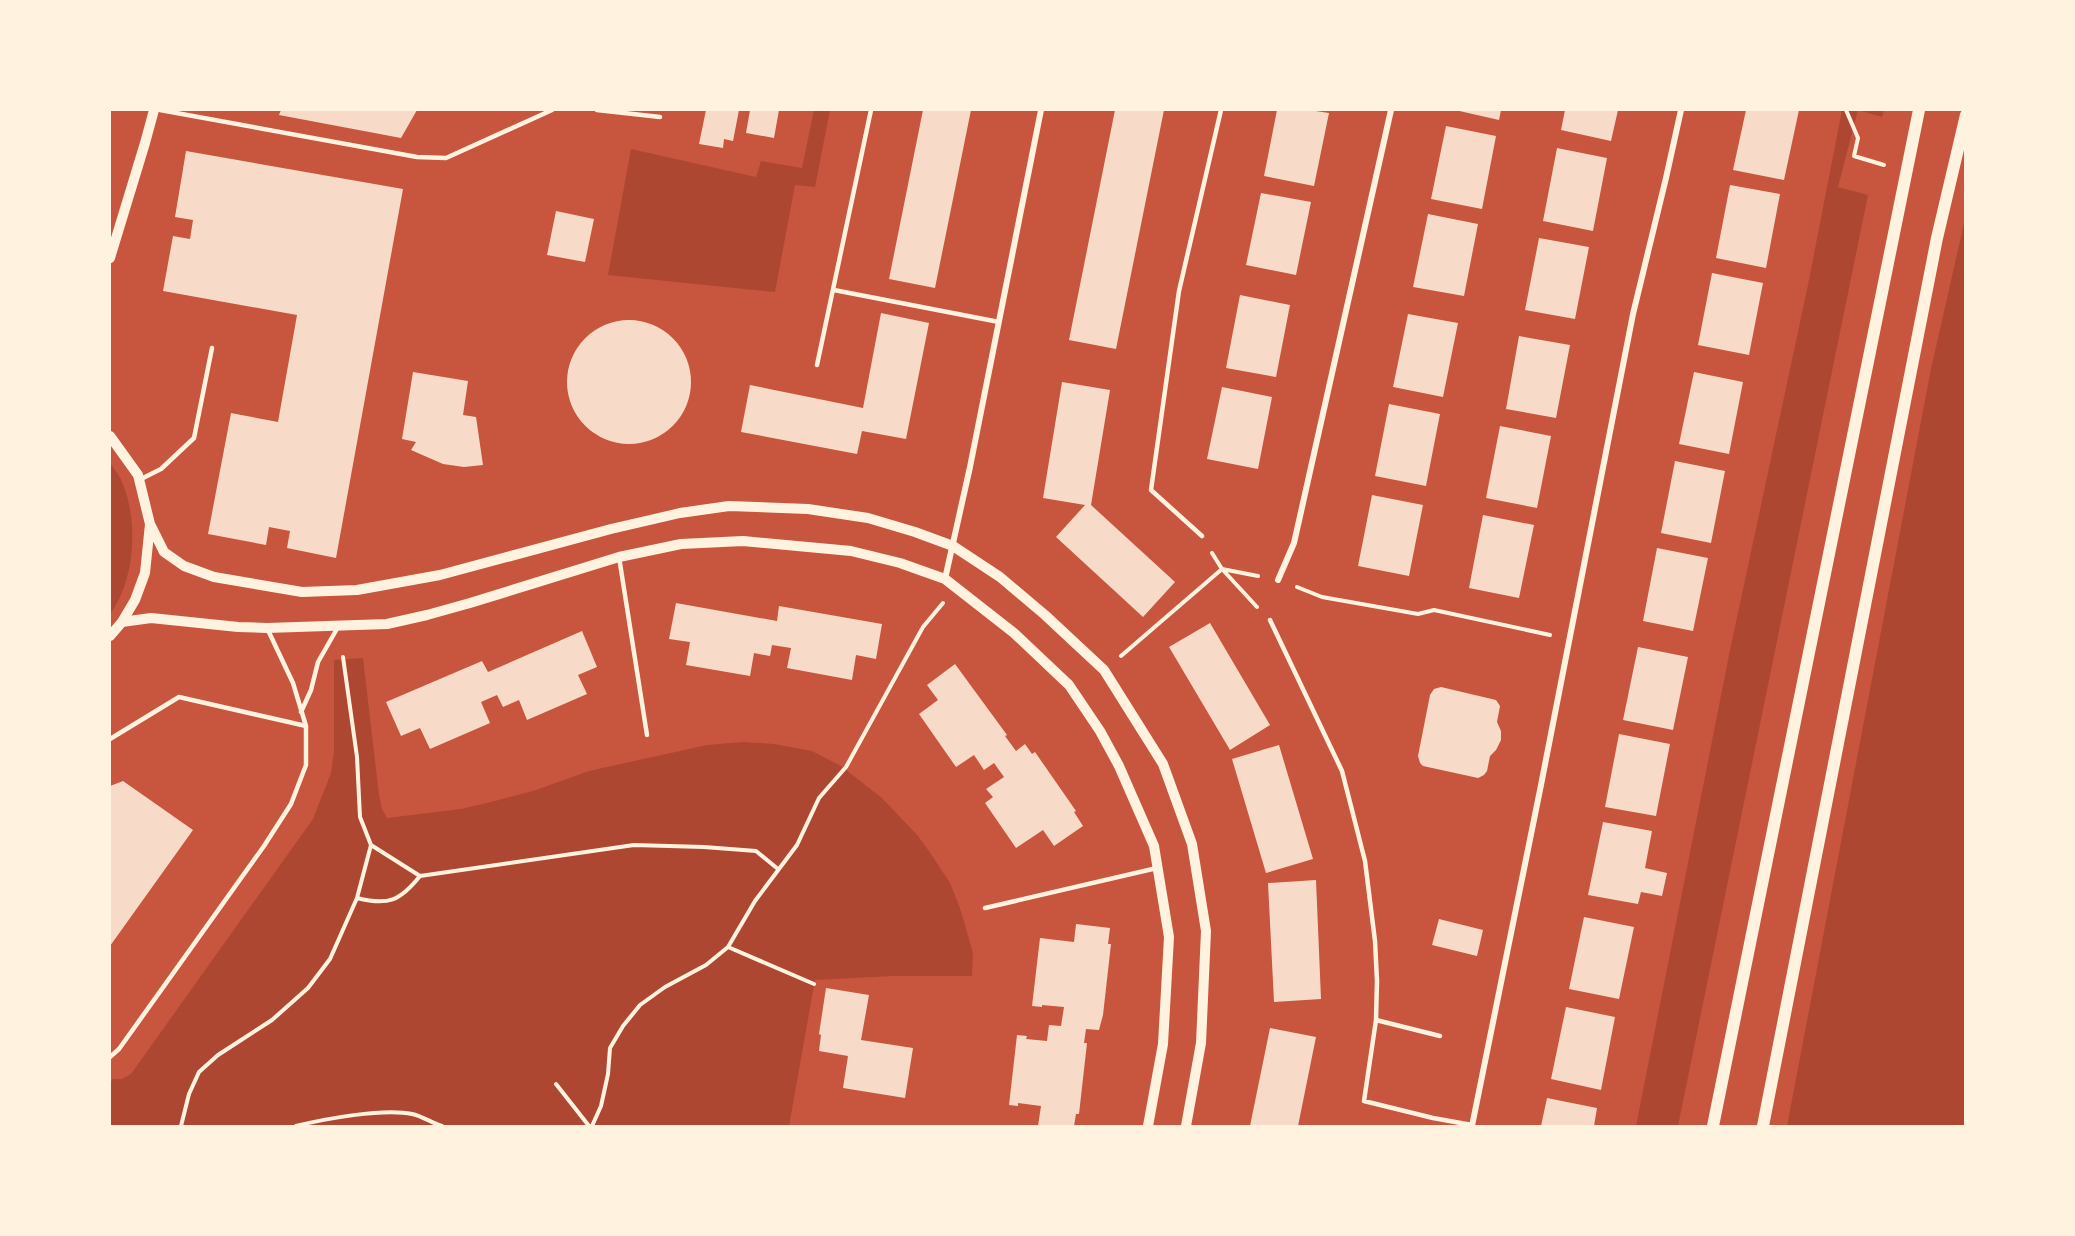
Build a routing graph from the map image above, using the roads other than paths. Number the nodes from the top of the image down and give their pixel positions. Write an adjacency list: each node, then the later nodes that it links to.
1 (154, 110): 13 (street)
2 (160, 110): 3 (lane)
3 (552, 110)
4 (597, 110): 12 (lane)
5 (871, 110): 14 (lane)
6 (1041, 110): 15 (street)
7 (1221, 110): 21 (lane)
8 (1391, 110): 25 (street)
9 (1681, 110): 42 (street)
10 (1919, 110): 43 (main road)
11 (1965, 115): 44 (main road)
12 (660, 117)
13 (110, 258)
14 (834, 290): 15 (lane); 17 (lane)
15 (999, 321): 22 (street)
16 (212, 348): 19 (lane)
17 (818, 366)
18 (110, 436): 19 (street)
19 (138, 480): 20 (street)
20 (150, 524): 22 (street); 27 (street)
21 (1202, 536)
22 (953, 546): 24 (street); 41 (street)
23 (619, 557): 24 (street); 28 (street); 33 (lane)
24 (945, 579): 35 (street)
25 (1278, 579)
26 (1270, 620): 37 (lane)
27 (122, 622): 29 (street); 30 (street)
28 (339, 625): 29 (street); 31 (lane)
29 (267, 628): 31 (lane)
30 (110, 636)
31 (302, 712): 32 (lane)
32 (306, 726): 34 (lane); 39 (lane)
33 (647, 735)
34 (110, 739)
35 (1157, 868): 36 (lane); 40 (street)
36 (985, 908)
37 (1376, 1020): 38 (lane); 42 (lane)
38 (1440, 1036)
39 (110, 1057)
40 (1148, 1126)
41 (1186, 1126)
42 (1472, 1126)
43 (1713, 1126)
44 (1763, 1126)

